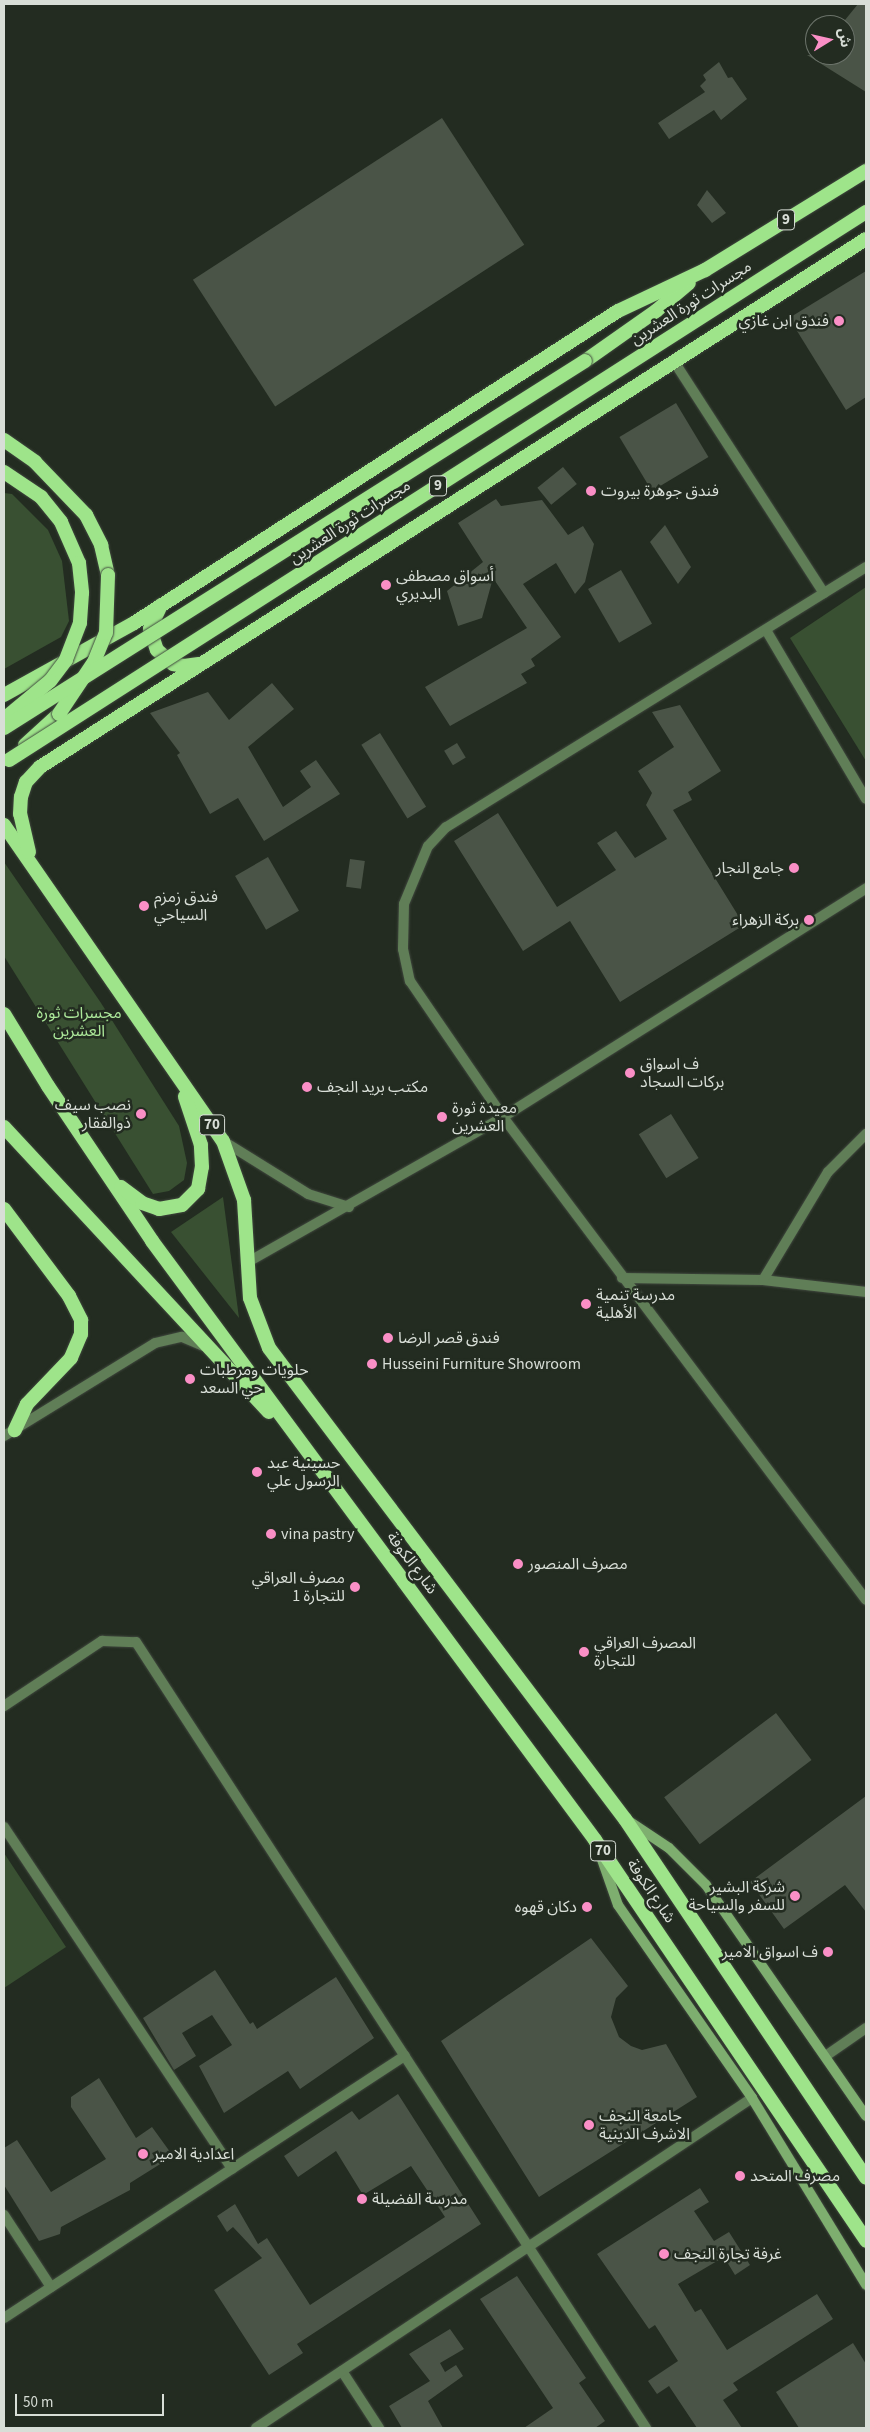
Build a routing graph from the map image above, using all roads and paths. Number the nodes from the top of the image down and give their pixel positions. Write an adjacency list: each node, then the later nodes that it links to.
1 (866, 171): 4 (highway, 9)
2 (866, 212): 17 (highway, مجسرات ثورة العشرين / 9, bridge)
3 (866, 240): 5 (highway)
4 (705, 270): 10 (highway); 16 (highway, مجسرات ثورة العشرين / 9, bridge)
5 (675, 363): 9 (street); 13 (highway)
6 (4, 440): 17 (highway, bridge)
7 (4, 472): 12 (highway, bridge)
8 (866, 567): 9 (street)
9 (824, 594): 11 (street)
10 (165, 601): 12 (highway); 13 (highway)
11 (766, 630): 18 (street); 26 (street)
12 (66, 660): 14 (highway); 15 (highway, bridge)
13 (205, 662): 20 (highway)
14 (4, 695)
15 (4, 719)
16 (4, 728)
17 (6, 762)
18 (866, 799)
19 (4, 826): 20 (highway, 70)
20 (42, 877): 24 (highway, 70)
21 (866, 888): 26 (street)
22 (4, 1014): 25 (highway, 70)
23 (4, 1033): 25 (highway)
24 (167, 1065): 29 (highway, 70); 30 (highway)
25 (48, 1086): 30 (highway, 70)
26 (504, 1116): 31 (street); 34 (street)
27 (4, 1127): 37 (highway)
28 (866, 1134): 35 (street)
29 (223, 1141): 31 (street); 33 (highway, 70)
30 (97, 1160): 39 (highway, 70)
31 (349, 1207): 33 (street)
32 (4, 1209): 38 (highway)
33 (248, 1262): 42 (highway, شارع الكوفة / 70)
34 (622, 1278): 35 (street); 40 (street)
35 (763, 1280): 36 (street)
36 (866, 1292)
37 (212, 1353): 38 (street); 39 (highway)
38 (9, 1433)
39 (313, 1459): 44 (highway, شارع الكوفة / 70)
40 (866, 1600)
41 (4, 1706): 47 (street)
42 (625, 1819): 46 (main road); 52 (highway, شارع الكوفة / 70)
43 (4, 1827): 51 (street)
44 (595, 1840): 48 (main road); 54 (highway, شارع الكوفة / 70)
45 (866, 2028): 46 (street)
46 (826, 2055): 49 (main road)
47 (405, 2056): 51 (street); 55 (street)
48 (752, 2098): 55 (street); 56 (main road)
49 (862, 2105): 50 (main road)
50 (866, 2116)
51 (232, 2169): 57 (street)
52 (866, 2178)
53 (4, 2214): 57 (street)
54 (866, 2242)
55 (529, 2247): 59 (street); 62 (street)
56 (866, 2285)
57 (51, 2288): 58 (street)
58 (4, 2318)
59 (342, 2371): 60 (street); 61 (street)
60 (256, 2428)
61 (379, 2428)
62 (646, 2428)

